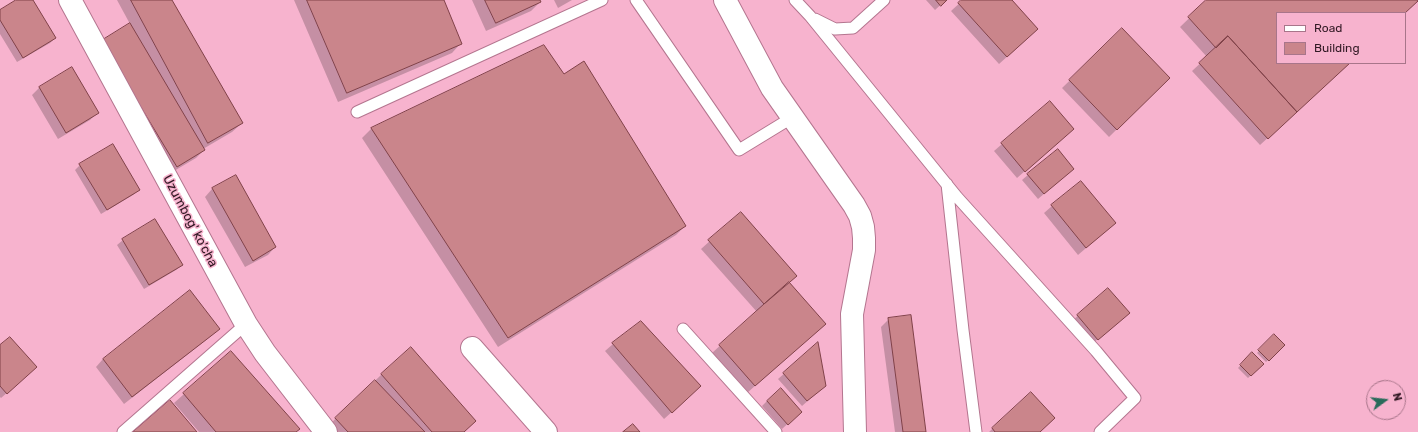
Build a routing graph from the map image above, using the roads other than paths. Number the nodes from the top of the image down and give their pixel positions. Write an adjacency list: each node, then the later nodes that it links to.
1 (70, 0): 11 (street, Uzumbog' ko'cha)
2 (602, 0): 8 (lane)
3 (636, 0): 9 (lane)
4 (725, 0): 9 (street)
5 (796, 0): 7 (lane)
6 (884, 0): 7 (lane)
7 (810, 16): 10 (lane)
8 (357, 112)
9 (793, 117): 18 (street)
10 (947, 184): 19 (lane); 20 (lane)
11 (246, 324): 14 (lane); 15 (street, Uzumbog' ko'cha)
12 (683, 329): 17 (lane)
13 (472, 348): 16 (street)
14 (123, 432)
15 (326, 432)
16 (546, 432)
17 (776, 432)
18 (855, 432)
19 (976, 432)
20 (1100, 432)

